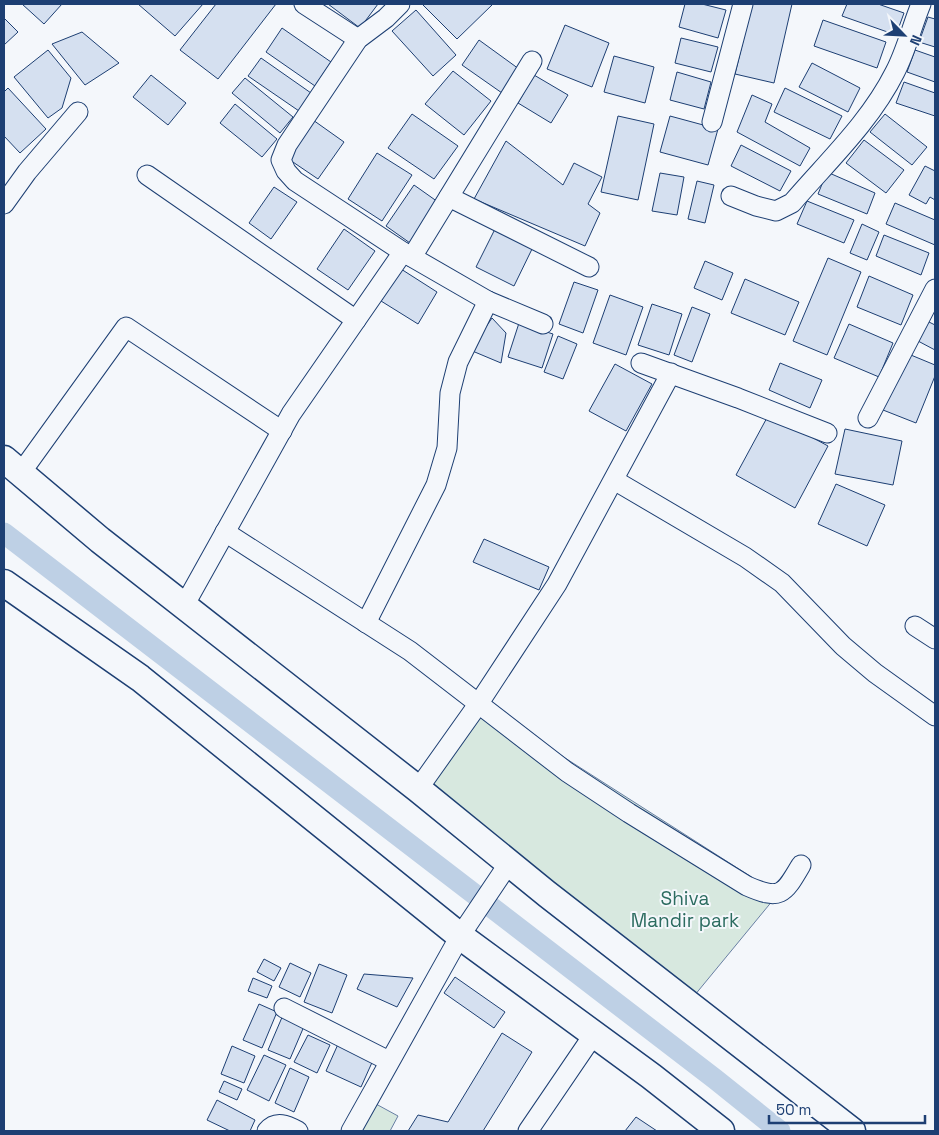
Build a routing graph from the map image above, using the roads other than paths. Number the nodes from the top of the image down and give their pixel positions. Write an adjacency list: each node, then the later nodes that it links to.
1 (304, 4): 5 (street)
2 (400, 4): 5 (street)
3 (742, 4): 8 (street)
4 (920, 4): 10 (street)
5 (358, 39): 13 (street)
6 (532, 61): 11 (street)
7 (78, 112): 12 (street)
8 (712, 122)
9 (147, 175): 17 (street)
10 (732, 196)
11 (449, 197): 13 (street); 14 (street)
12 (4, 204)
13 (408, 254): 16 (street); 17 (street)
14 (589, 267)
15 (935, 289): 21 (street)
16 (488, 302): 18 (street); 29 (street)
17 (356, 320): 22 (street)
18 (543, 324)
19 (641, 364): 20 (street)
20 (671, 374): 23 (street); 25 (street)
21 (868, 418)
22 (282, 431): 24 (street); 26 (street)
23 (827, 433)
24 (12, 466): 28 (street)
25 (614, 480): 32 (street); 33 (street)
26 (225, 532): 28 (street); 29 (street)
27 (4, 583): 37 (street)
28 (184, 606): 34 (street)
29 (366, 623): 32 (street)
30 (916, 626): 31 (street)
31 (935, 639)
32 (478, 703): 34 (street); 36 (street)
33 (935, 716)
34 (418, 789): 35 (street)
35 (509, 864): 37 (street); 46 (street)
36 (802, 865)
37 (460, 935): 39 (street); 40 (street)
38 (284, 1008): 40 (street)
39 (594, 1034): 44 (street); 45 (street)
40 (389, 1061): 43 (street)
41 (267, 1131): 42 (street)
42 (298, 1131)
43 (351, 1131)
44 (528, 1131)
45 (721, 1131)
46 (852, 1131)

